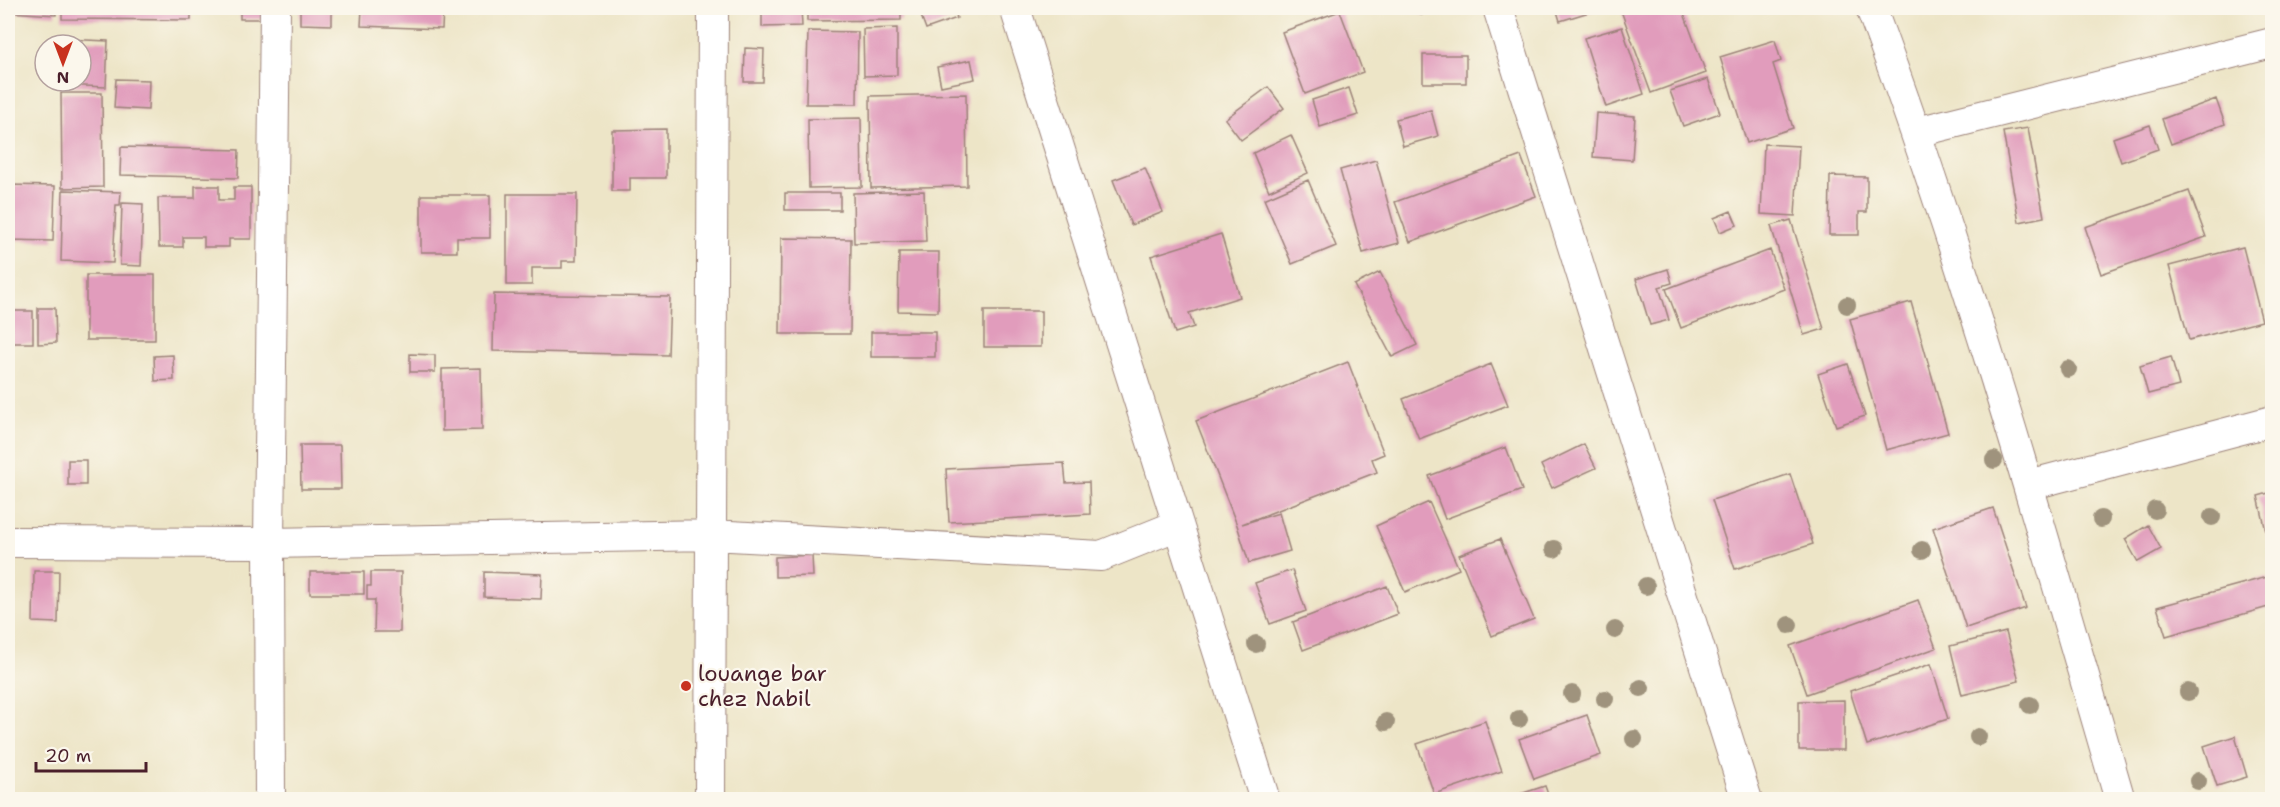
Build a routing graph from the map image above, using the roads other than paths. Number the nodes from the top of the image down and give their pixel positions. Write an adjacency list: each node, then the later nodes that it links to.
1 (275, 8): 13 (street)
2 (713, 8): 11 (street)
3 (1015, 8): 10 (street)
4 (1498, 8): 17 (street)
5 (1871, 8): 7 (street)
6 (2272, 43): 7 (street)
7 (1917, 132): 9 (street)
8 (2272, 421): 9 (street)
9 (2029, 484): 18 (street)
10 (1178, 525): 11 (street); 16 (street)
11 (712, 535): 13 (street); 15 (street)
12 (8, 542): 13 (street)
13 (269, 543): 14 (street)
14 (270, 800)
15 (710, 800)
16 (1265, 800)
17 (1747, 800)
18 (2120, 800)

